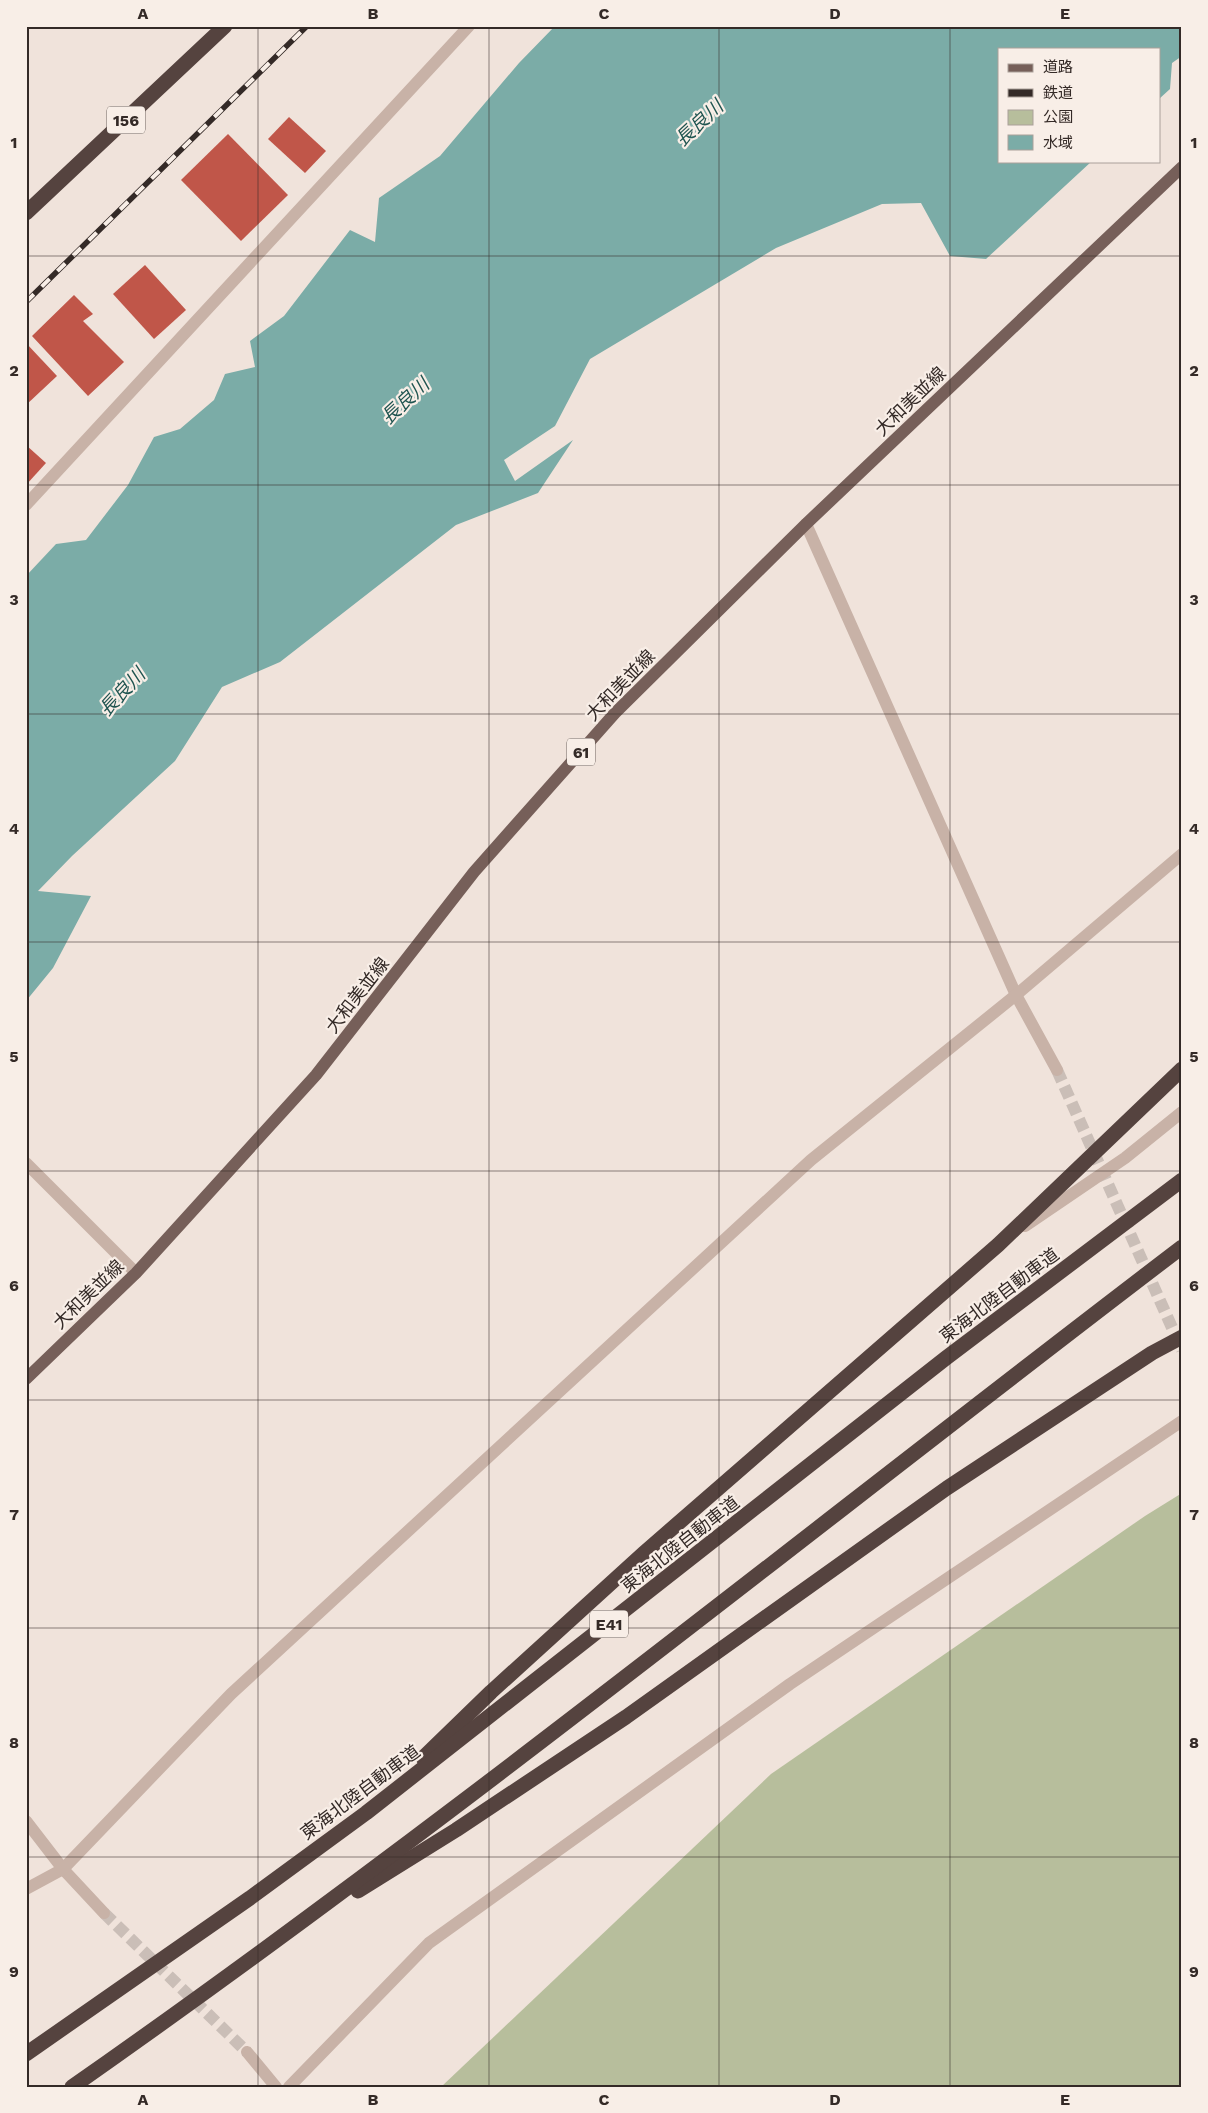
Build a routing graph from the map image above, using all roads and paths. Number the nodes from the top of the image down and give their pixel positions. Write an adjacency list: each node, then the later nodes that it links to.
1 (225, 26): 4 (highway, 156)
2 (469, 26): 5 (street)
3 (1182, 167): 6 (main road, 大和美並線 / 61)
4 (26, 213)
5 (26, 506)
6 (806, 524): 8 (street); 16 (main road, 大和美並線 / 61)
7 (1182, 854): 8 (street)
8 (1016, 995): 9 (street); 22 (street)
9 (1057, 1070)
10 (1182, 1070): 14 (highway)
11 (1182, 1112): 14 (street)
12 (26, 1163): 16 (street)
13 (1182, 1180): 20 (highway, 東海北陸自動車道 / E41)
14 (998, 1245): 20 (highway)
15 (1182, 1246): 25 (highway)
16 (136, 1273): 18 (main road, 大和美並線 / 61)
17 (1182, 1337): 25 (highway)
18 (26, 1379)
19 (1182, 1422): 30 (street)
20 (366, 1813): 27 (highway, 東海北陸自動車道 / E41)
21 (26, 1821): 22 (street)
22 (63, 1869): 23 (street); 24 (street)
23 (26, 1889)
24 (104, 1912)
25 (282, 1938): 28 (highway)
26 (247, 2052): 29 (street)
27 (26, 2054)
28 (72, 2087)
29 (276, 2087)
30 (288, 2087)

